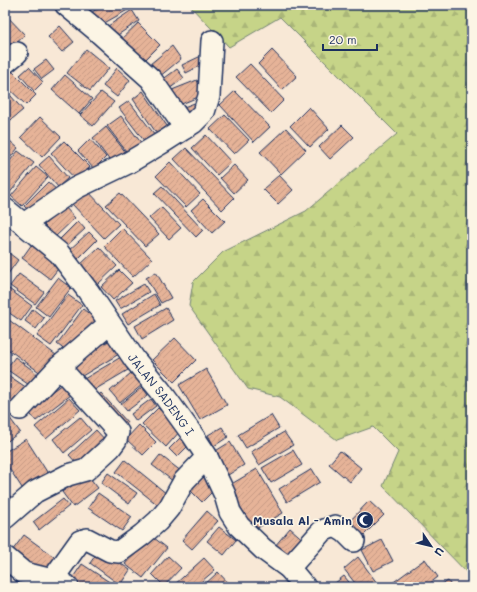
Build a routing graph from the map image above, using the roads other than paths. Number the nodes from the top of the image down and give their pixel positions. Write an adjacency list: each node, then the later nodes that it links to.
1 (66, 5): 3 (street)
2 (212, 41): 3 (street)
3 (185, 128): 5 (street)
4 (5, 209): 5 (street, JALAN SADENG I)
5 (24, 224): 6 (street, JALAN SADENG I)
6 (109, 324): 7 (street); 9 (street, JALAN SADENG I)
7 (59, 367): 8 (street); 10 (street)
8 (20, 409)
9 (206, 457): 13 (street, JALAN SADENG I); 14 (street)
10 (5, 518)
11 (354, 541): 13 (street)
12 (5, 556): 14 (street)
13 (289, 568): 15 (street, JALAN SADENG I)
14 (60, 584)
15 (305, 587)

